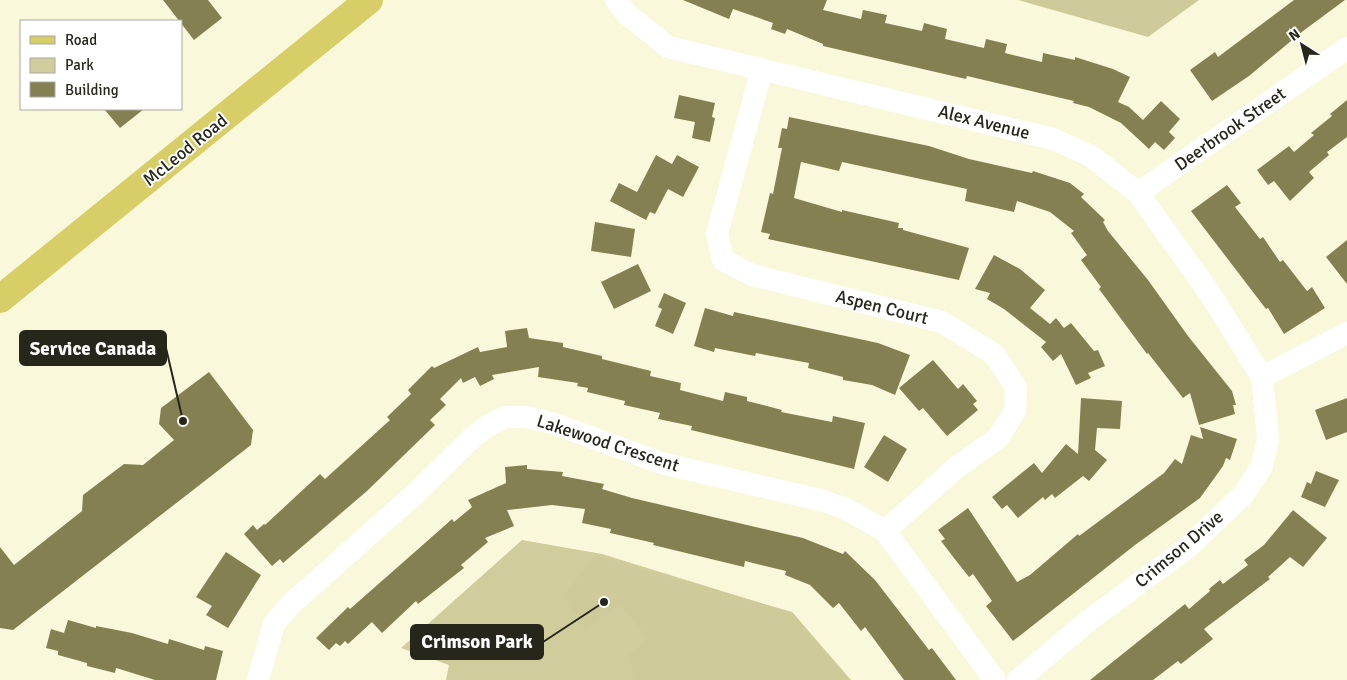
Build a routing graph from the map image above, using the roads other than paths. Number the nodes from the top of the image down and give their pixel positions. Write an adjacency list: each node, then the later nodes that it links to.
1 (369, 0): 6 (main road, McLeod Road)
2 (616, 0): 4 (street, Alex Avenue)
3 (1347, 48): 5 (street, Deerbrook Street)
4 (762, 69): 5 (street, Alex Avenue); 9 (street, Aspen Court)
5 (1138, 193): 8 (street, Alex Avenue)
6 (0, 299)
7 (1347, 333): 8 (street)
8 (1262, 377): 12 (street, Crimson Drive)
9 (886, 531): 10 (street, Lakewood Crescent); 11 (street, Lakewood Crescent)
10 (258, 680)
11 (995, 680)
12 (1018, 680)

